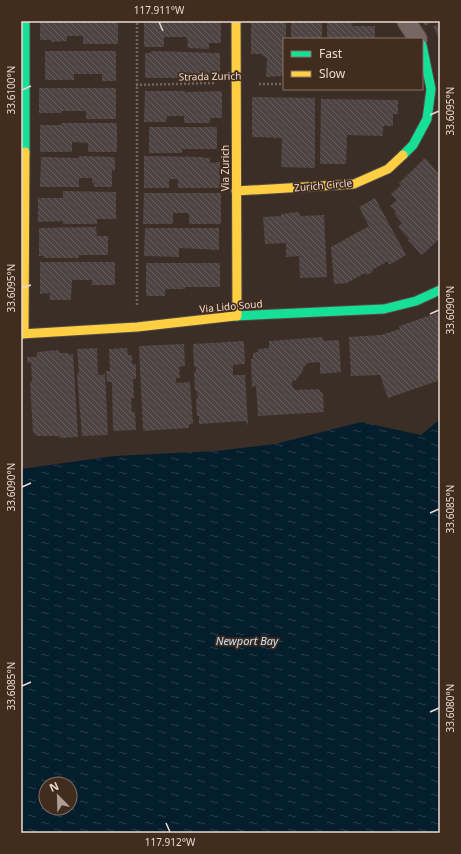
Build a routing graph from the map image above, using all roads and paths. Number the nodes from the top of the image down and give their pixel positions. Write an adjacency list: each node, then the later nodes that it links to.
1 (25, 21): 14 (street)
2 (137, 21): 9 (path)
3 (236, 21): 7 (street, Via Zurich)
4 (406, 21): 5 (street)
5 (417, 38)
6 (423, 50): 10 (street, Zurich Circle)
7 (236, 83): 8 (path, Strada Zurich); 9 (path, Strada Zurich); 10 (street, Via Zurich)
8 (283, 84)
9 (136, 85): 13 (path)
10 (236, 191): 12 (street, Via Zurich)
11 (440, 290): 12 (street, Via Lido Soud)
12 (237, 316): 13 (street, Via Lido Soud)
13 (136, 327): 14 (street, Via Lido Soud)
14 (23, 334)

